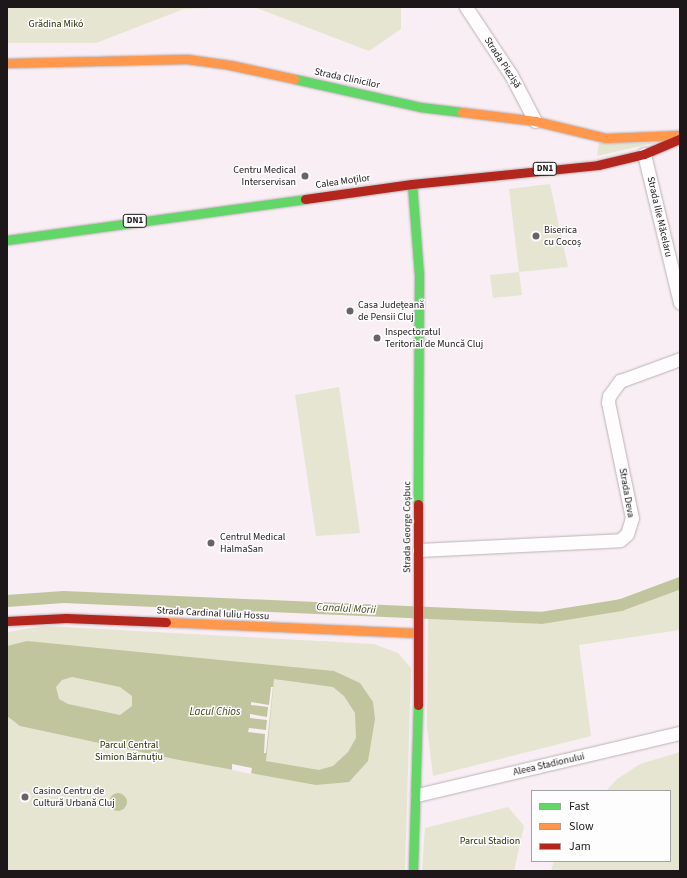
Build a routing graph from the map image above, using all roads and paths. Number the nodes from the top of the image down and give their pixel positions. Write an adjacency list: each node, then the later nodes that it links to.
1 (466, 7): 3 (street, Strada Piezișă)
2 (7, 63): 3 (main road, Strada Clinicilor)
3 (535, 121): 4 (main road, Strada Clinicilor)
4 (680, 135)
5 (680, 139): 6 (main road, Calea Moților / DN1)
6 (644, 154): 7 (main road, Calea Moților / DN1); 9 (street, Strada Ilie Măcelaru)
7 (412, 184): 8 (main road, Calea Moților / DN1); 11 (main road, Strada George Coșbuc)
8 (7, 240)
9 (680, 302)
10 (680, 359): 11 (street, Strada Deva)
11 (419, 550): 13 (main road, Strada George Coșbuc)
12 (7, 621): 13 (main road, Strada Cardinal Iuliu Hossu)
13 (418, 633): 15 (main road, Strada George Coșbuc)
14 (680, 733): 15 (street, Aleea Stadionului)
15 (417, 796): 16 (main road, Strada George Coșbuc)
16 (413, 871)

